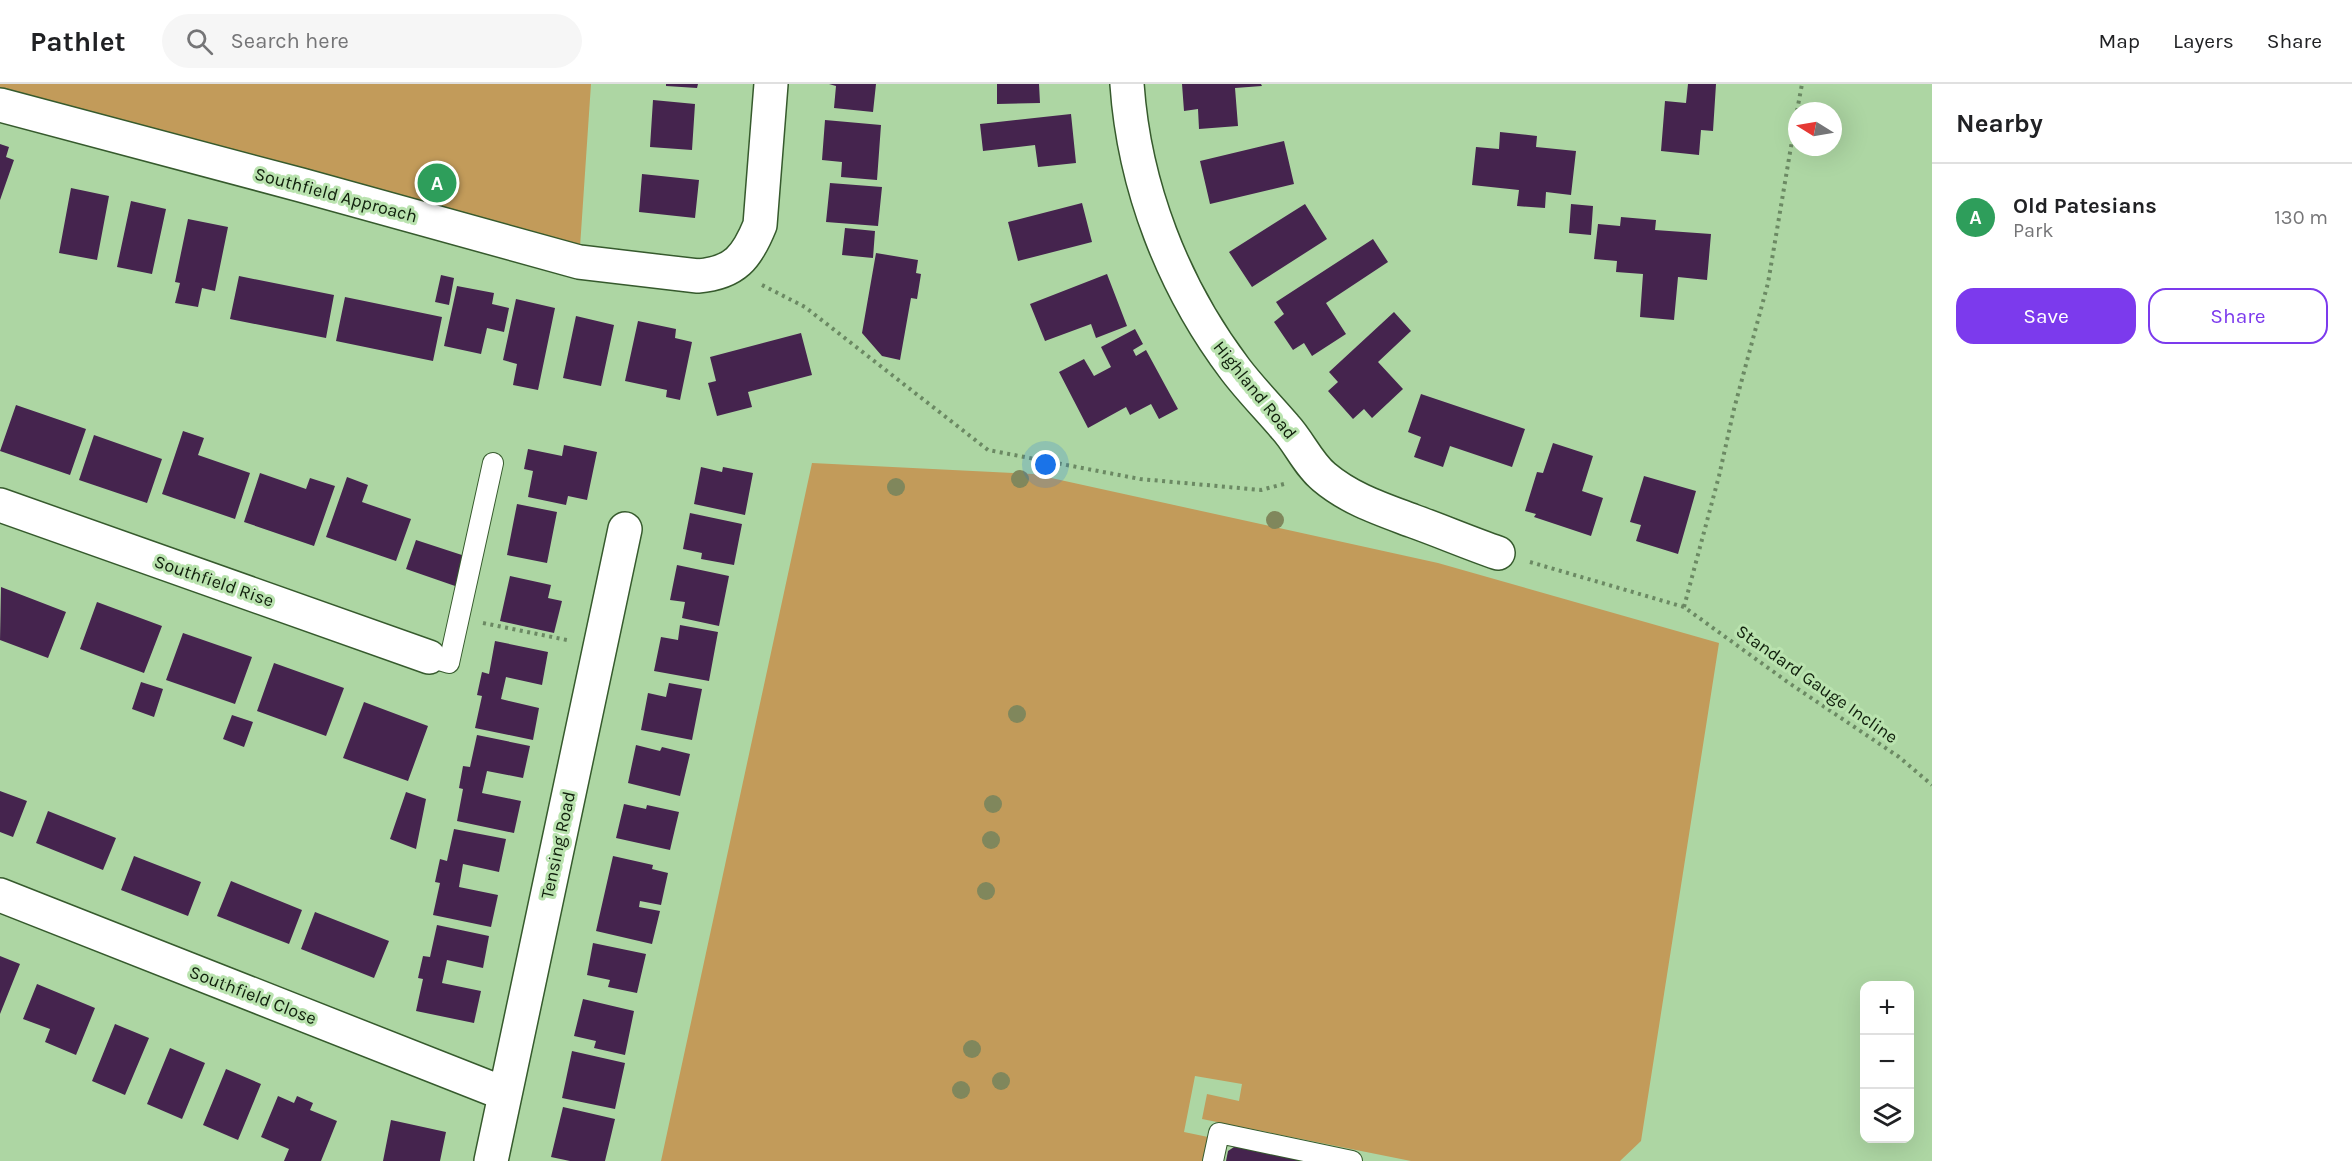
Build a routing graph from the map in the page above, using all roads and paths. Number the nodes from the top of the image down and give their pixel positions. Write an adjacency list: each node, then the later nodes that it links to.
1 (771, 84): 7 (street)
2 (1128, 84): 9 (street, Highland Road)
3 (1802, 84): 4 (path)
4 (1799, 102)
5 (0, 105): 7 (street, Southfield Approach)
6 (1789, 156): 13 (path)
7 (729, 268): 9 (path)
8 (493, 464): 14 (lane)
9 (1322, 476): 12 (street, Highland Road)
10 (0, 505): 16 (street, Southfield Rise)
11 (625, 529): 15 (street, Tensing Road)
12 (1498, 553): 13 (path, Standard Gauge Incline)
13 (1684, 607): 17 (path, Standard Gauge Incline)
14 (459, 618): 15 (path); 16 (lane)
15 (600, 647): 19 (street, Tensing Road)
16 (429, 657)
17 (1932, 785)
18 (0, 896): 19 (street, Southfield Close)
19 (505, 1094): 20 (street, Tensing Road)
20 (491, 1161)
21 (1213, 1161): 22 (lane)
22 (1352, 1161)

